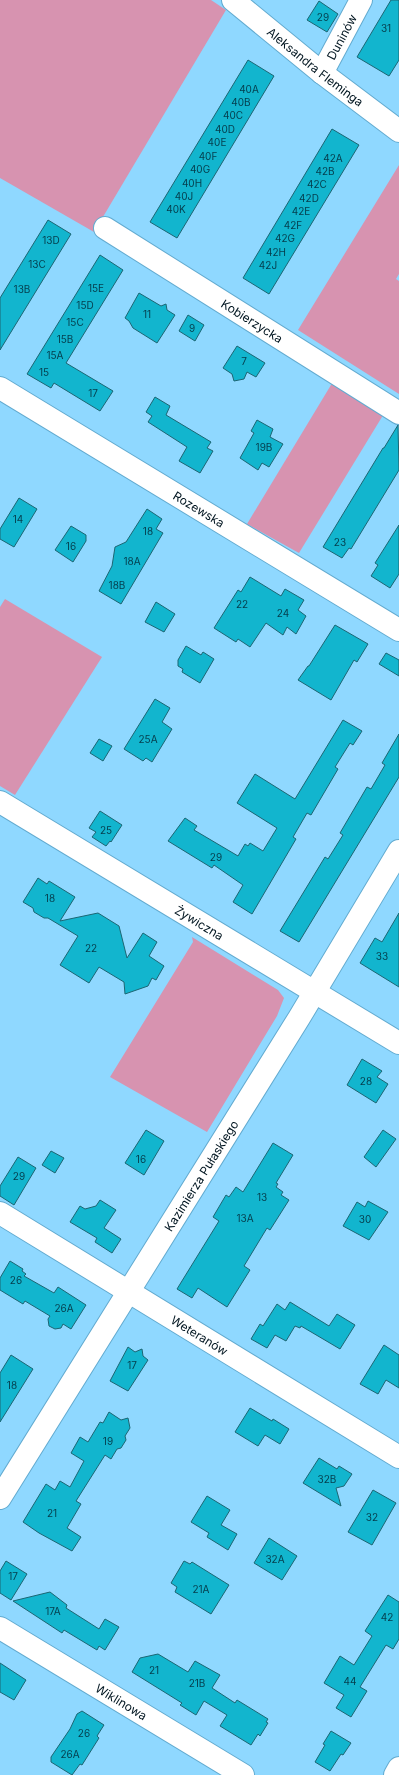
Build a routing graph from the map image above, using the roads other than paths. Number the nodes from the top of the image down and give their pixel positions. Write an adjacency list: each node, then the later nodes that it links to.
1 (233, 0): 3 (street, Aleksandra Fleminga)
2 (361, 0): 3 (street, Duninów)
3 (322, 73): 4 (street, Aleksandra Fleminga)
4 (399, 131)
5 (105, 228): 7 (street, Kobierzycka)
6 (0, 388): 8 (street, Rozewska)
7 (399, 413)
8 (399, 630)
9 (0, 802): 11 (street, Żywiczna)
10 (399, 851): 11 (street, Kazimierza Pułaskiego)
11 (315, 993): 12 (street, Żywiczna); 14 (street, Kazimierza Pułaskiego)
12 (399, 1044)
13 (0, 1213): 14 (street, Weteranów)
14 (129, 1291): 15 (street, Weteranów); 16 (street, Kazimierza Pułaskiego)
15 (399, 1457)
16 (0, 1498)
17 (0, 1628): 19 (street, Wiklinowa)
18 (399, 1768): 20 (street)
19 (243, 1775)
20 (395, 1775)

